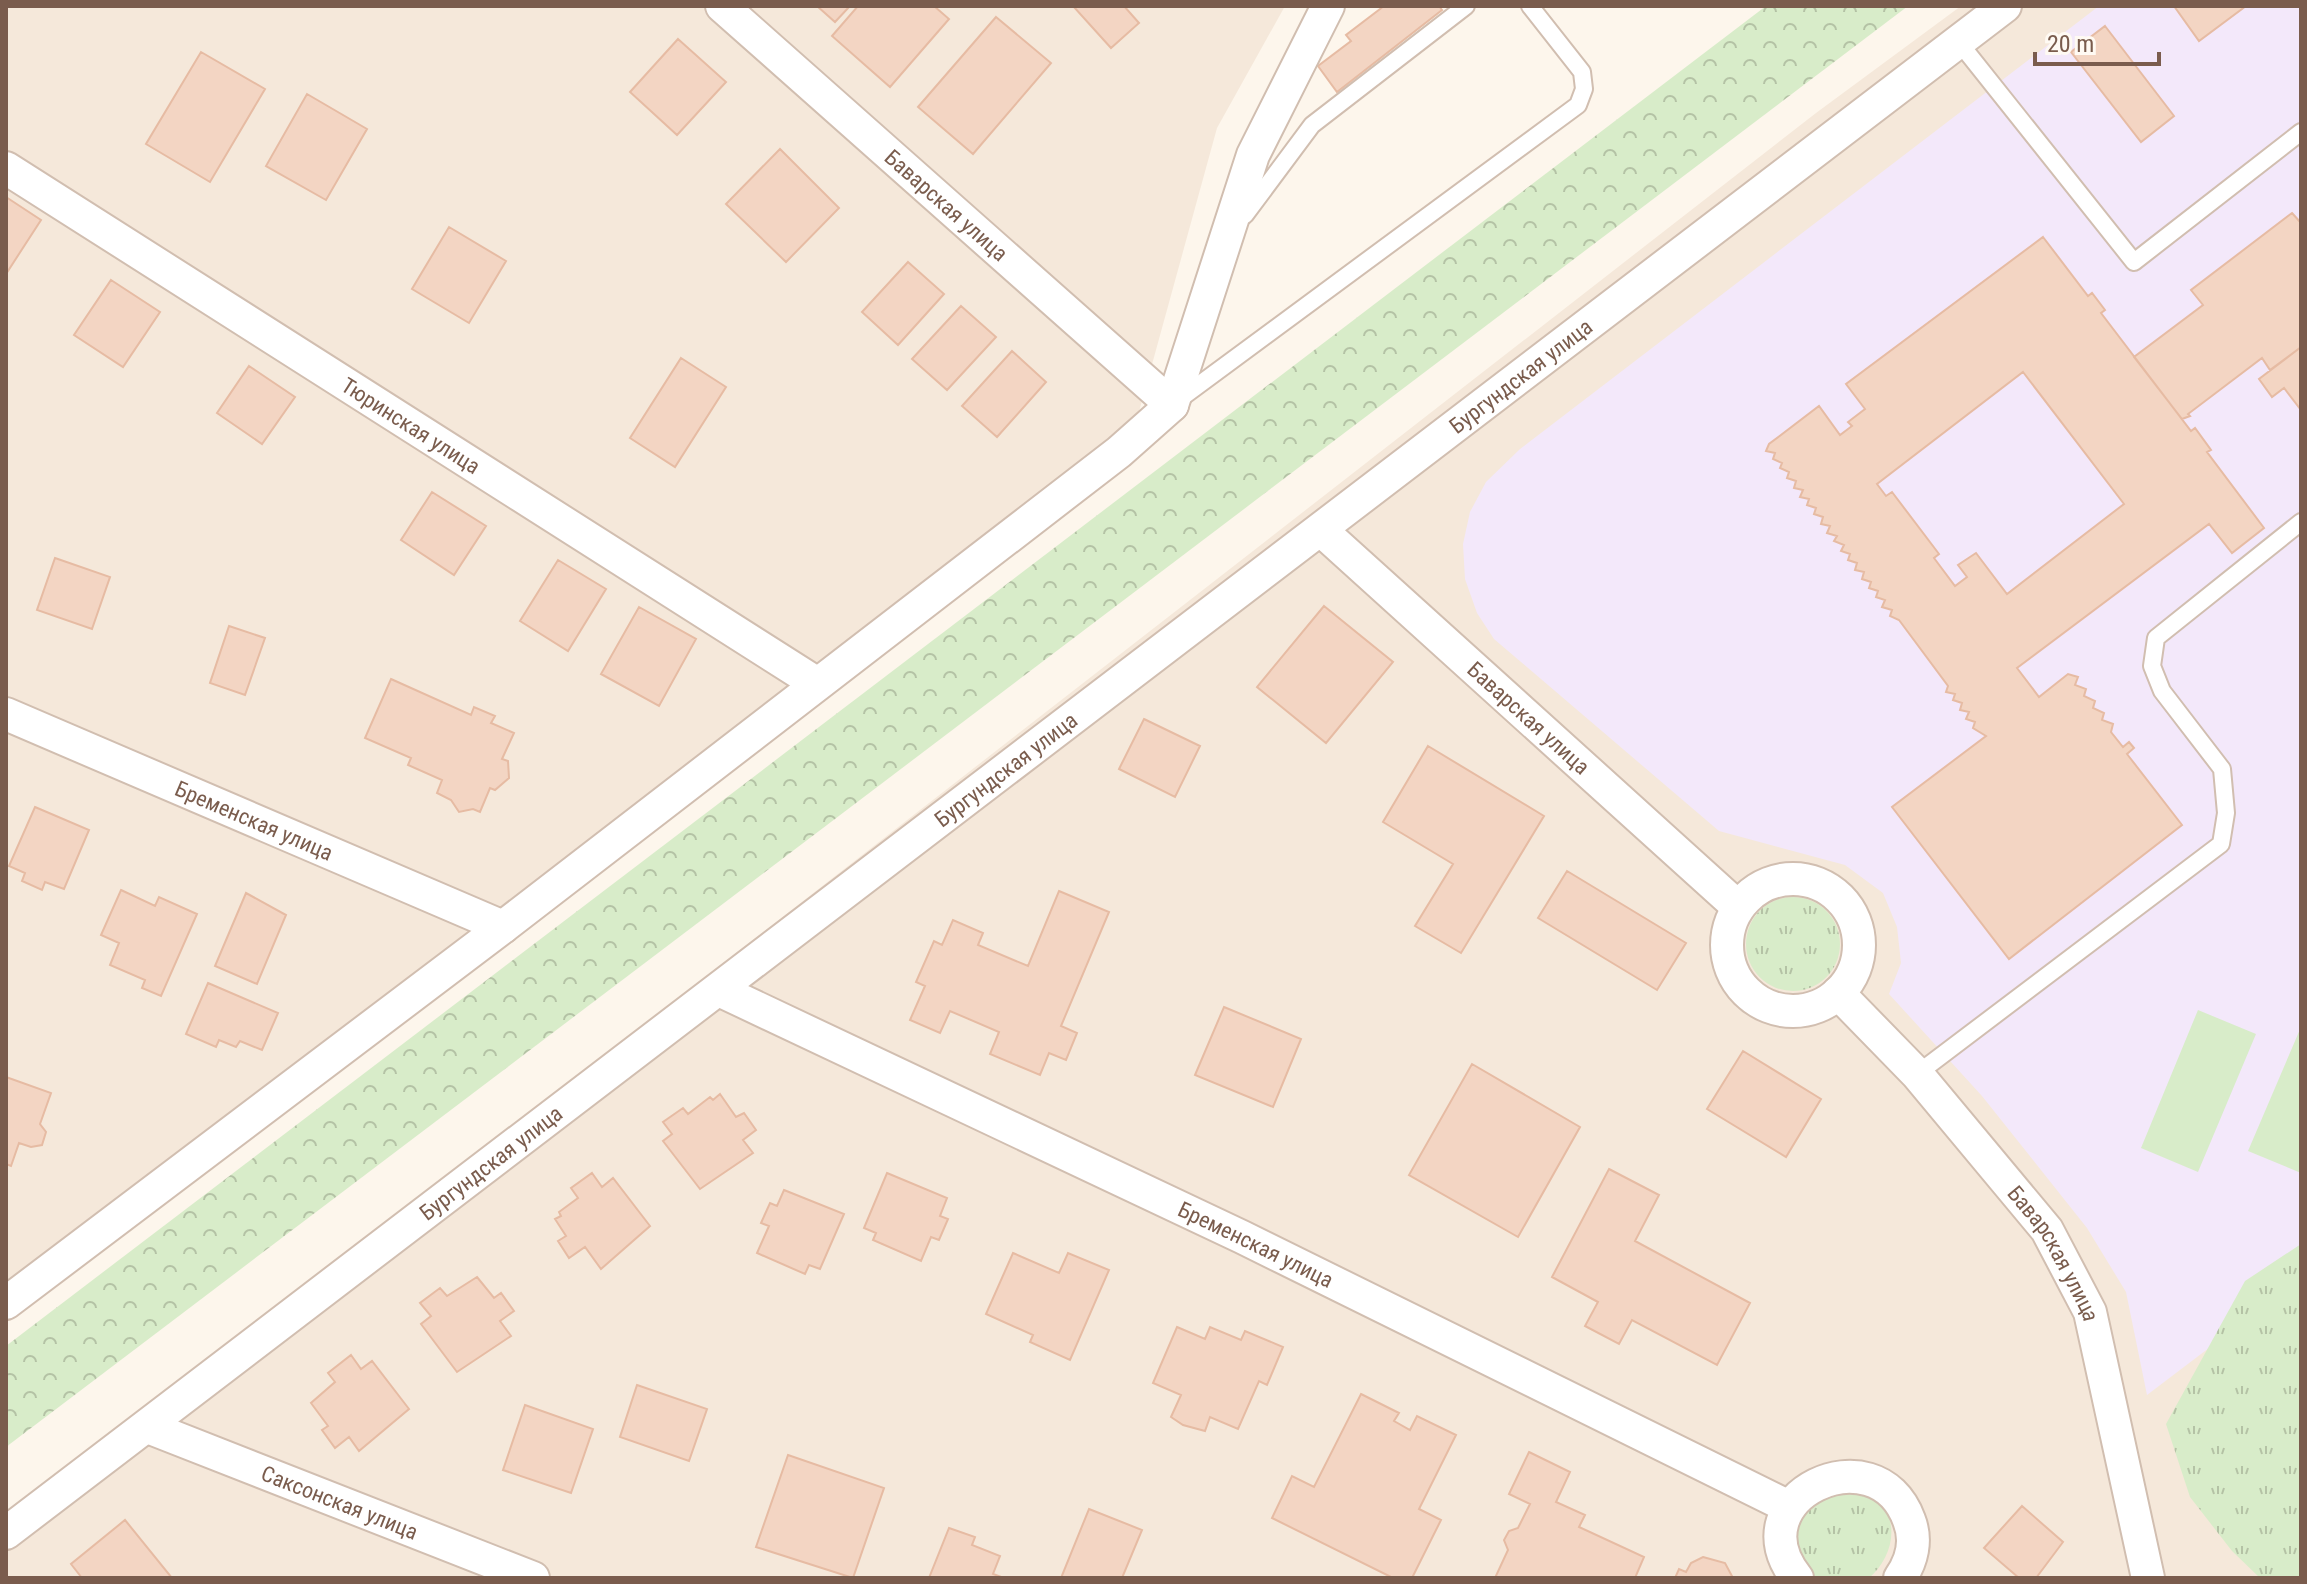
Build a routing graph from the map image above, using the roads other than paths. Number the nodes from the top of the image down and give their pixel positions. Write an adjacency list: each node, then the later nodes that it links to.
1 (722, 6): 10 (street, Баварская улица)
2 (1328, 6): 9 (street)
3 (1466, 6): 9 (lane)
4 (1530, 6): 10 (lane)
5 (2005, 6): 6 (street, Бургундская улица)
6 (1958, 41): 7 (lane); 12 (street, Бургундская улица)
7 (2301, 132)
8 (6, 168): 13 (street, Тюринская улица)
9 (1224, 244): 10 (street)
10 (1172, 405): 13 (street)
11 (2301, 522): 19 (lane)
12 (1321, 530): 15 (street, Баварская улица); 17 (street, Бургундская улица)
13 (816, 683): 16 (street)
14 (6, 714): 16 (street, Бременская улица)
15 (1738, 907): 18 (street); 18 (street)
16 (503, 927): 20 (street)
17 (719, 990): 21 (street, Бургундская улица); 22 (street, Бременская улица)
18 (1838, 993): 19 (street, Баварская улица)
19 (1917, 1074): 27 (street, Баварская улица)
20 (6, 1303)
21 (148, 1427): 23 (street, Бургундская улица); 24 (street, Саксонская улица)
22 (1789, 1507): 25 (street); 26 (street)
23 (6, 1533)
24 (533, 1578)
25 (1797, 1578)
26 (1900, 1578)
27 (2148, 1578)

